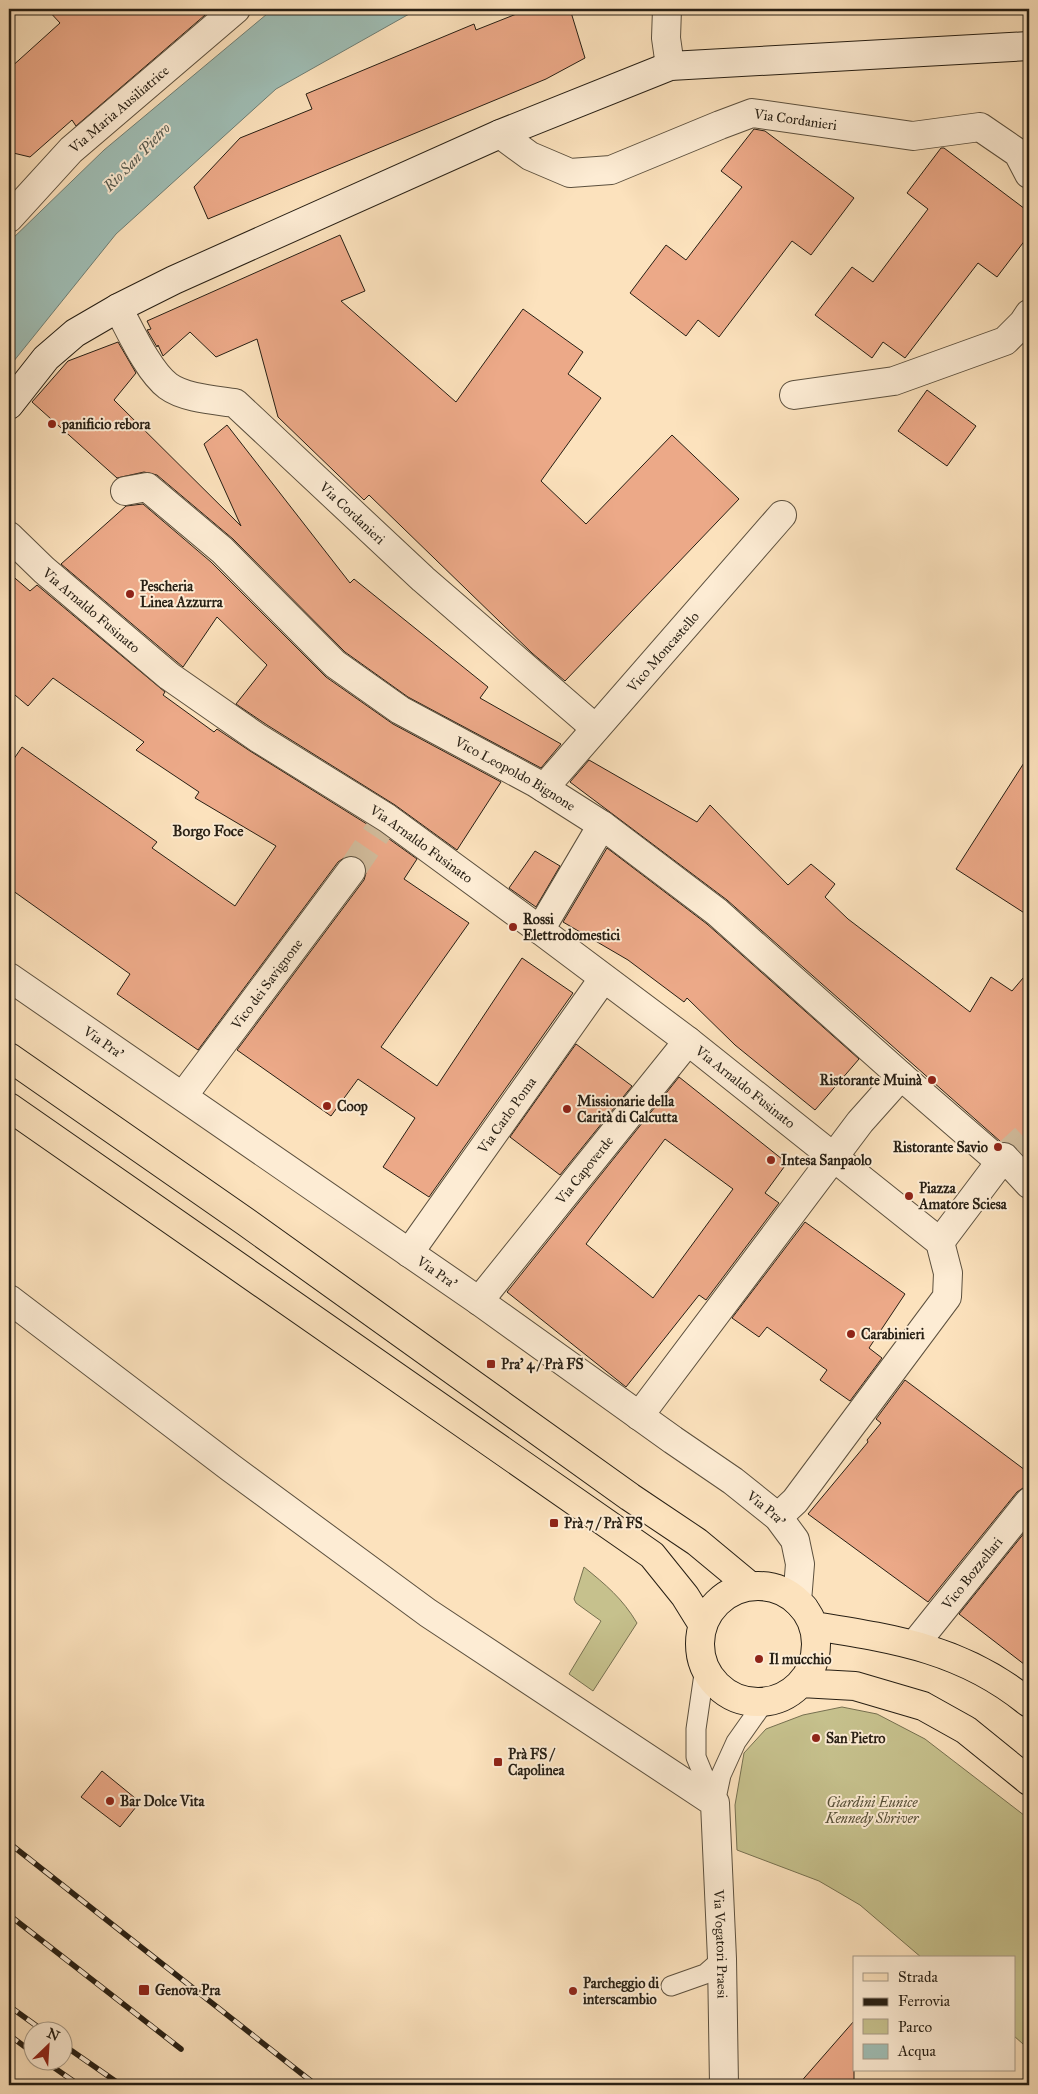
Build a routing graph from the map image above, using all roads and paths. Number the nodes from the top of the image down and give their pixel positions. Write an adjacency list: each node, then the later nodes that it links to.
1 (236, 9): 7 (street, Via Maria Ausiliatrice)
2 (667, 9): 4 (street)
3 (1029, 46): 4 (street)
4 (670, 66): 5 (street)
5 (500, 134): 6 (street, Via Cordanieri); 8 (street)
6 (1029, 174)
7 (9, 218)
8 (118, 308): 11 (street); 15 (street, Via Cordanieri)
9 (1029, 314): 10 (street)
10 (794, 395)
11 (9, 405)
12 (125, 492): 16 (street, Vico Leopoldo Bignone)
13 (782, 515): 15 (street, Vico Moncastello)
14 (9, 536): 19 (street, Via Arnaldo Fusinato)
15 (595, 728): 16 (street, Vico Moncastello)
16 (544, 788): 17 (street, Vico Leopoldo Bignone)
17 (602, 825): 19 (street); 24 (street, Vico Leopoldo Bignone)
18 (351, 871): 25 (street, Vico dei Savignone)
19 (540, 930): 21 (street, Via Arnaldo Fusinato)
20 (9, 977): 25 (street, Via Pra')
21 (603, 979): 22 (street, Via Arnaldo Fusinato); 31 (street, Via Carlo Poma)
22 (688, 1040): 27 (street, Via Arnaldo Fusinato); 33 (street, Via Capoverde)
23 (9, 1057): 37 (main road)
24 (901, 1076): 27 (street); 28 (street)
25 (184, 1096): 31 (street, Via Pra')
26 (9, 1107): 39 (main road)
27 (834, 1156): 30 (street); 34 (street)
28 (1001, 1159): 29 (street); 30 (street)
29 (1029, 1184)
30 (940, 1242): 36 (street)
31 (409, 1253): 33 (street, Via Pra')
32 (9, 1299): 46 (street)
33 (479, 1301): 34 (street, Via Pra')
34 (639, 1416): 36 (street, Via Pra')
35 (1029, 1502): 40 (street, Vico Bozzellari)
36 (778, 1517): 38 (street, Via Pra')
37 (750, 1586): 38 (main road); 39 (main road)
38 (809, 1617): 40 (main road); 42 (main road)
39 (703, 1625): 41 (main road)
40 (915, 1644): 44 (main road)
41 (705, 1667): 43 (main road); 46 (lane)
42 (801, 1683): 43 (main road); 45 (main road)
43 (764, 1701): 46 (lane)
44 (1029, 1703)
45 (1029, 1781)
46 (715, 1803): 47 (street, Via Vogatori Praesi)
47 (722, 1959): 48 (lane); 49 (street, Via Vogatori Praesi)
48 (671, 1986)
49 (724, 2085)

